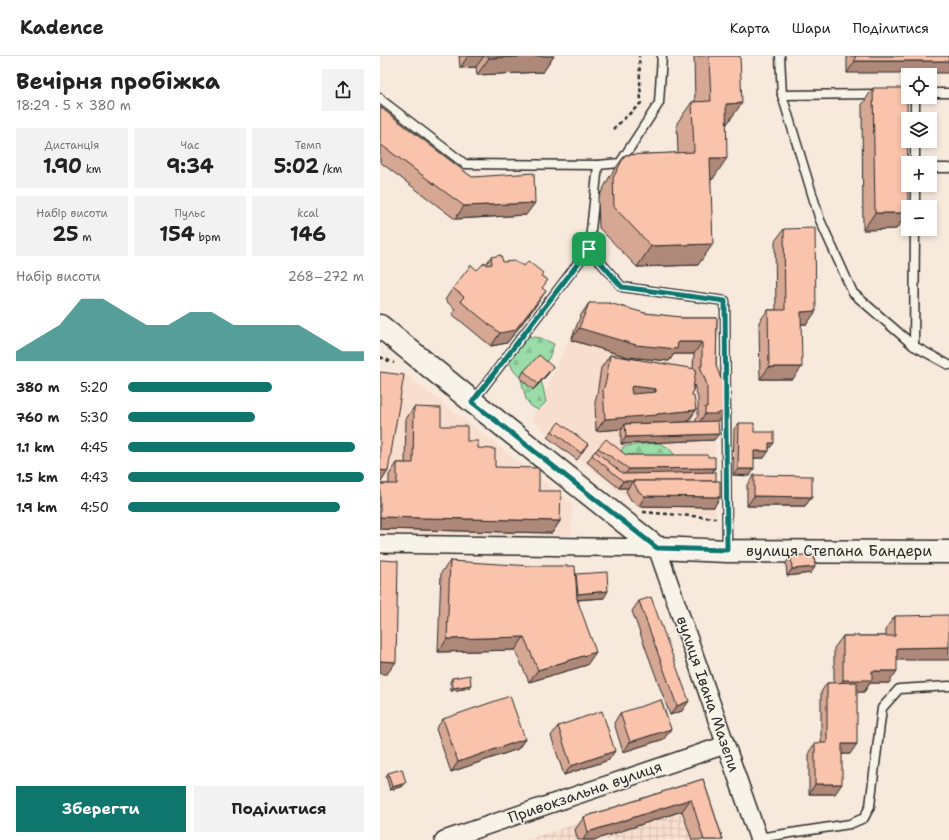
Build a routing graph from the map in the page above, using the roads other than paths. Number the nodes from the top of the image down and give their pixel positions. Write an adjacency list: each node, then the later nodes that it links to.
1 (662, 56): 8 (lane)
2 (780, 56): 6 (lane)
3 (937, 93): 4 (lane)
4 (949, 93)
5 (884, 94): 6 (lane)
6 (782, 95): 14 (lane)
7 (380, 98): 8 (lane)
8 (598, 165): 12 (lane)
9 (937, 168): 10 (lane)
10 (949, 168)
11 (915, 236): 14 (lane)
12 (589, 249): 16 (lane); 19 (lane)
13 (380, 326): 16 (street)
14 (914, 346): 15 (lane)
15 (949, 366)
16 (472, 402): 18 (street)
17 (380, 544): 18 (street)
18 (657, 548): 19 (street, вулиця Степана Бандери); 22 (street, вулиця Івана Мазепи)
19 (727, 550): 20 (street, вулиця Степана Бандери)
20 (949, 552)
21 (949, 686): 23 (lane)
22 (725, 745): 23 (street, вулиця Івана Мазепи); 24 (street, Привокзальна вулиця)
23 (758, 839)
24 (444, 840)

